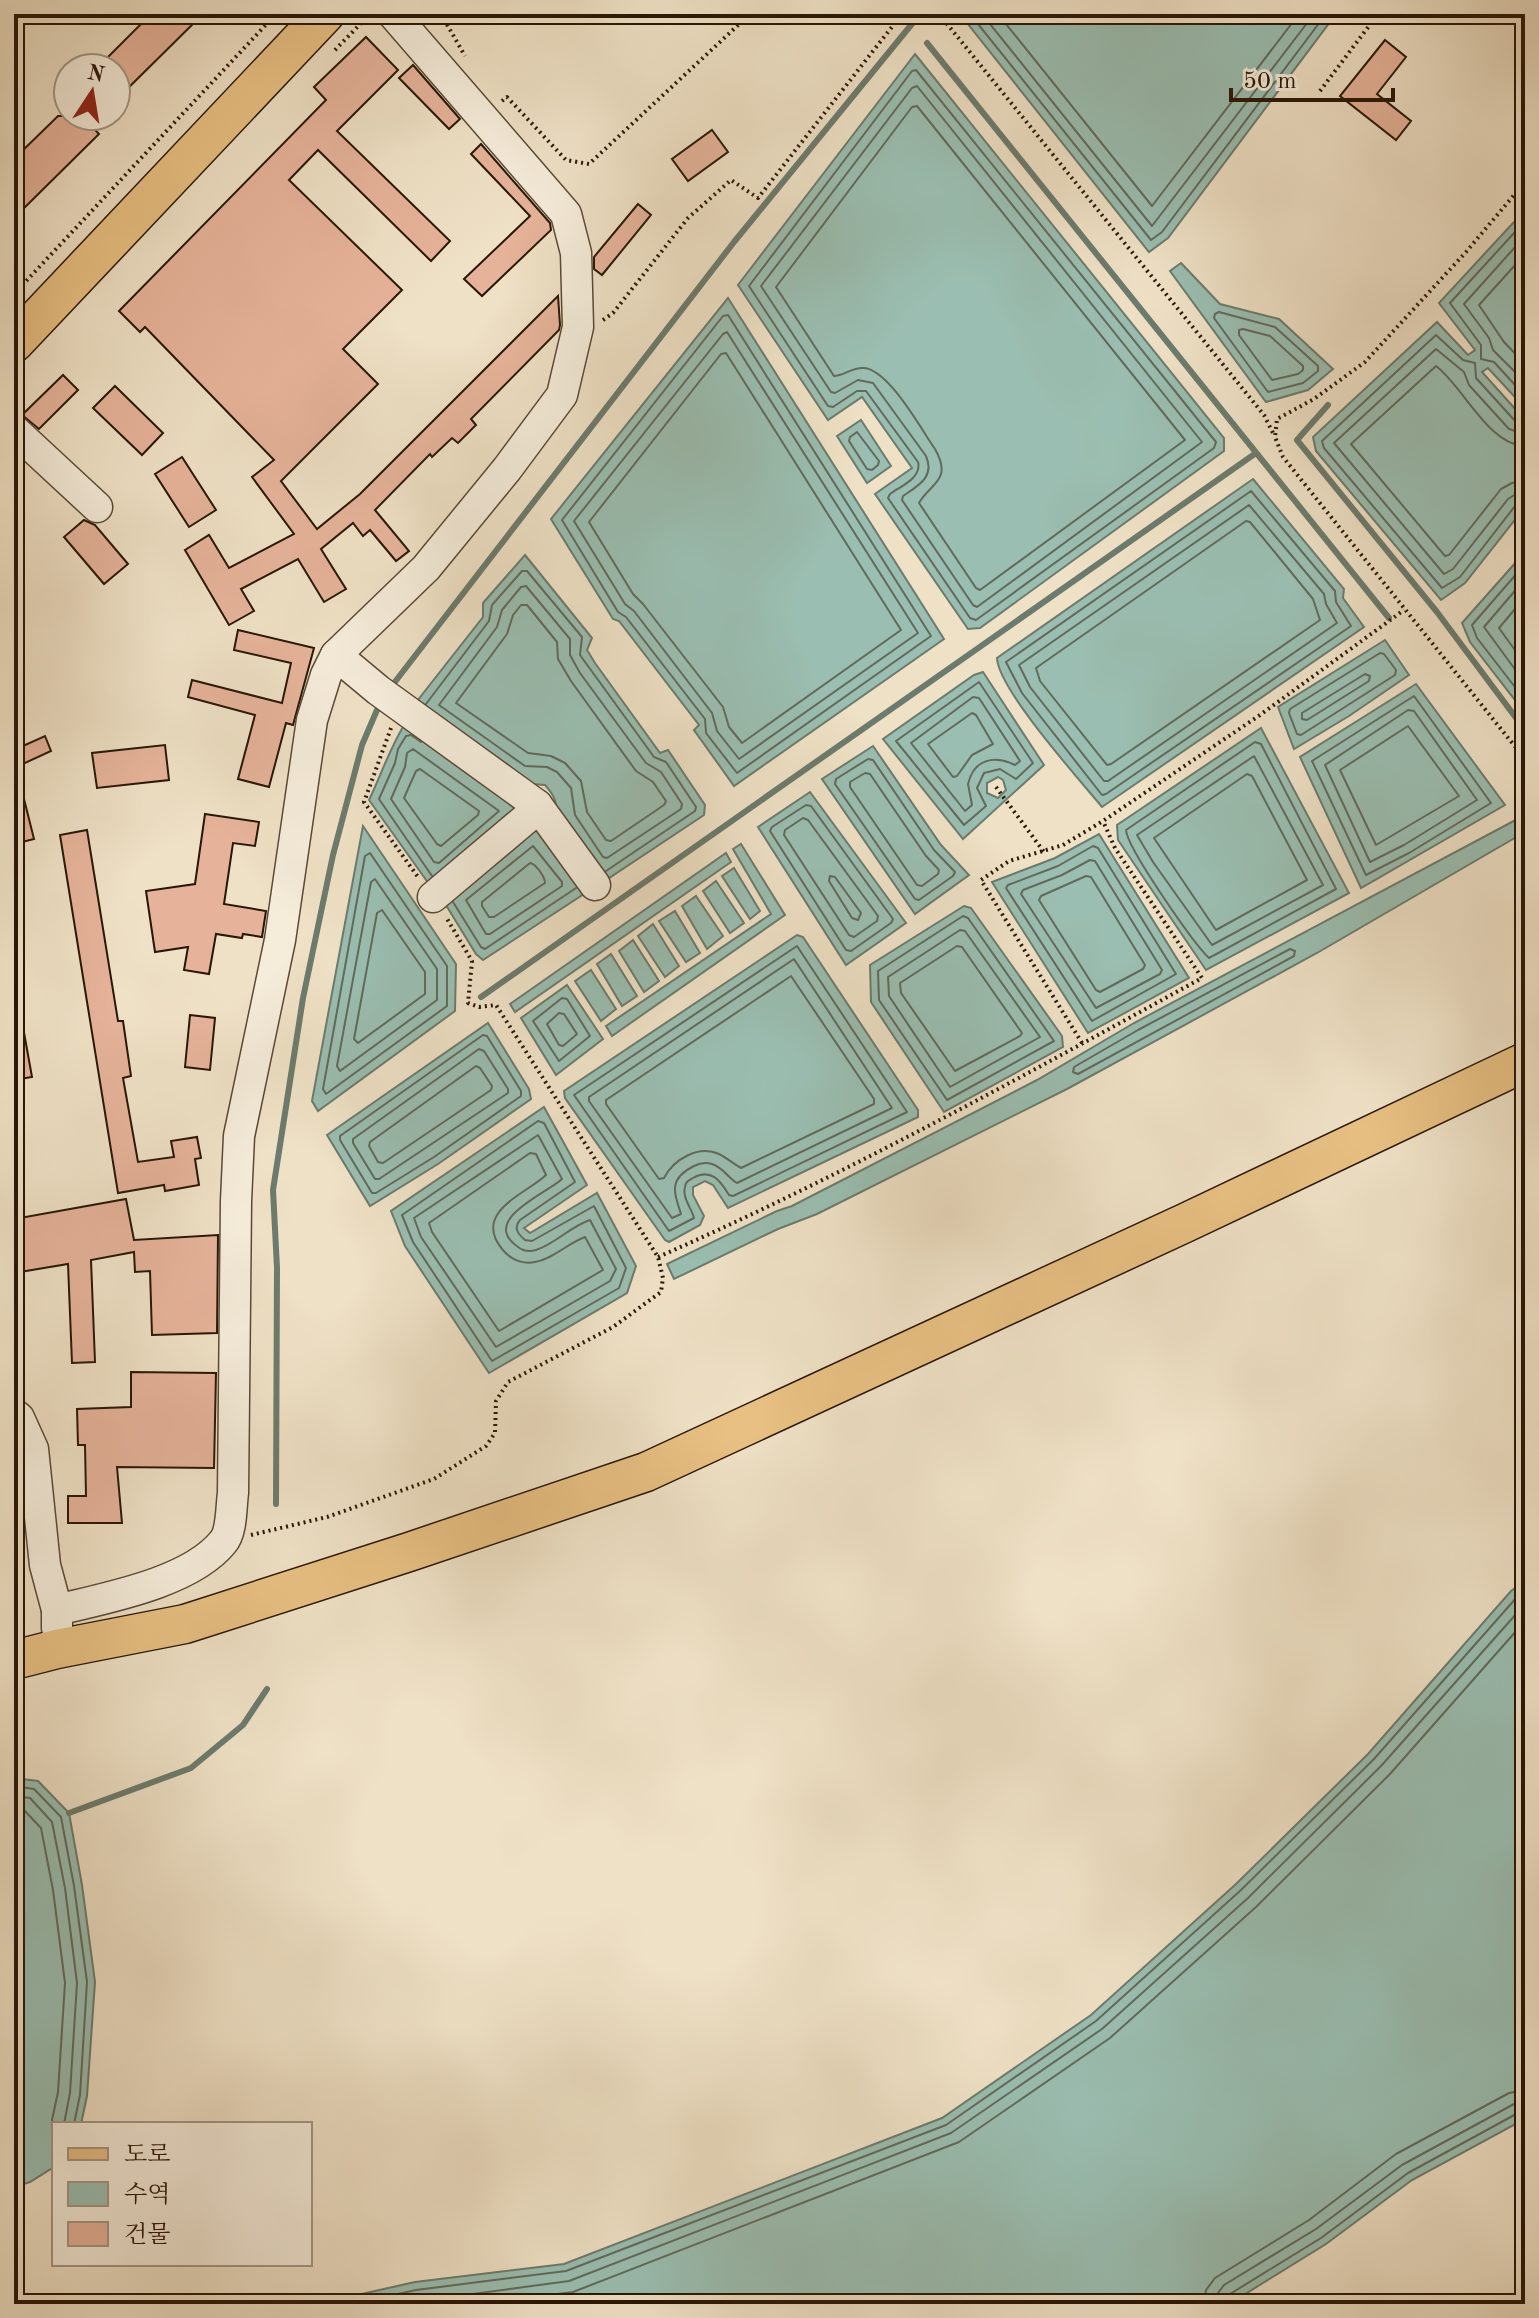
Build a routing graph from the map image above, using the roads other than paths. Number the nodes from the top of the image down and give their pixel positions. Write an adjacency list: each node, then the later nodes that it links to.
1 (325, 14): 3 (main road)
2 (393, 14): 6 (street)
3 (14, 343)
4 (14, 430): 5 (street)
5 (97, 507)
6 (336, 655): 7 (street); 12 (street)
7 (537, 805): 8 (street); 9 (street)
8 (595, 885)
9 (433, 897)
10 (1525, 1062): 13 (main road)
11 (14, 1414): 12 (street)
12 (57, 1610): 13 (street)
13 (57, 1649): 14 (main road)
14 (14, 1660)

